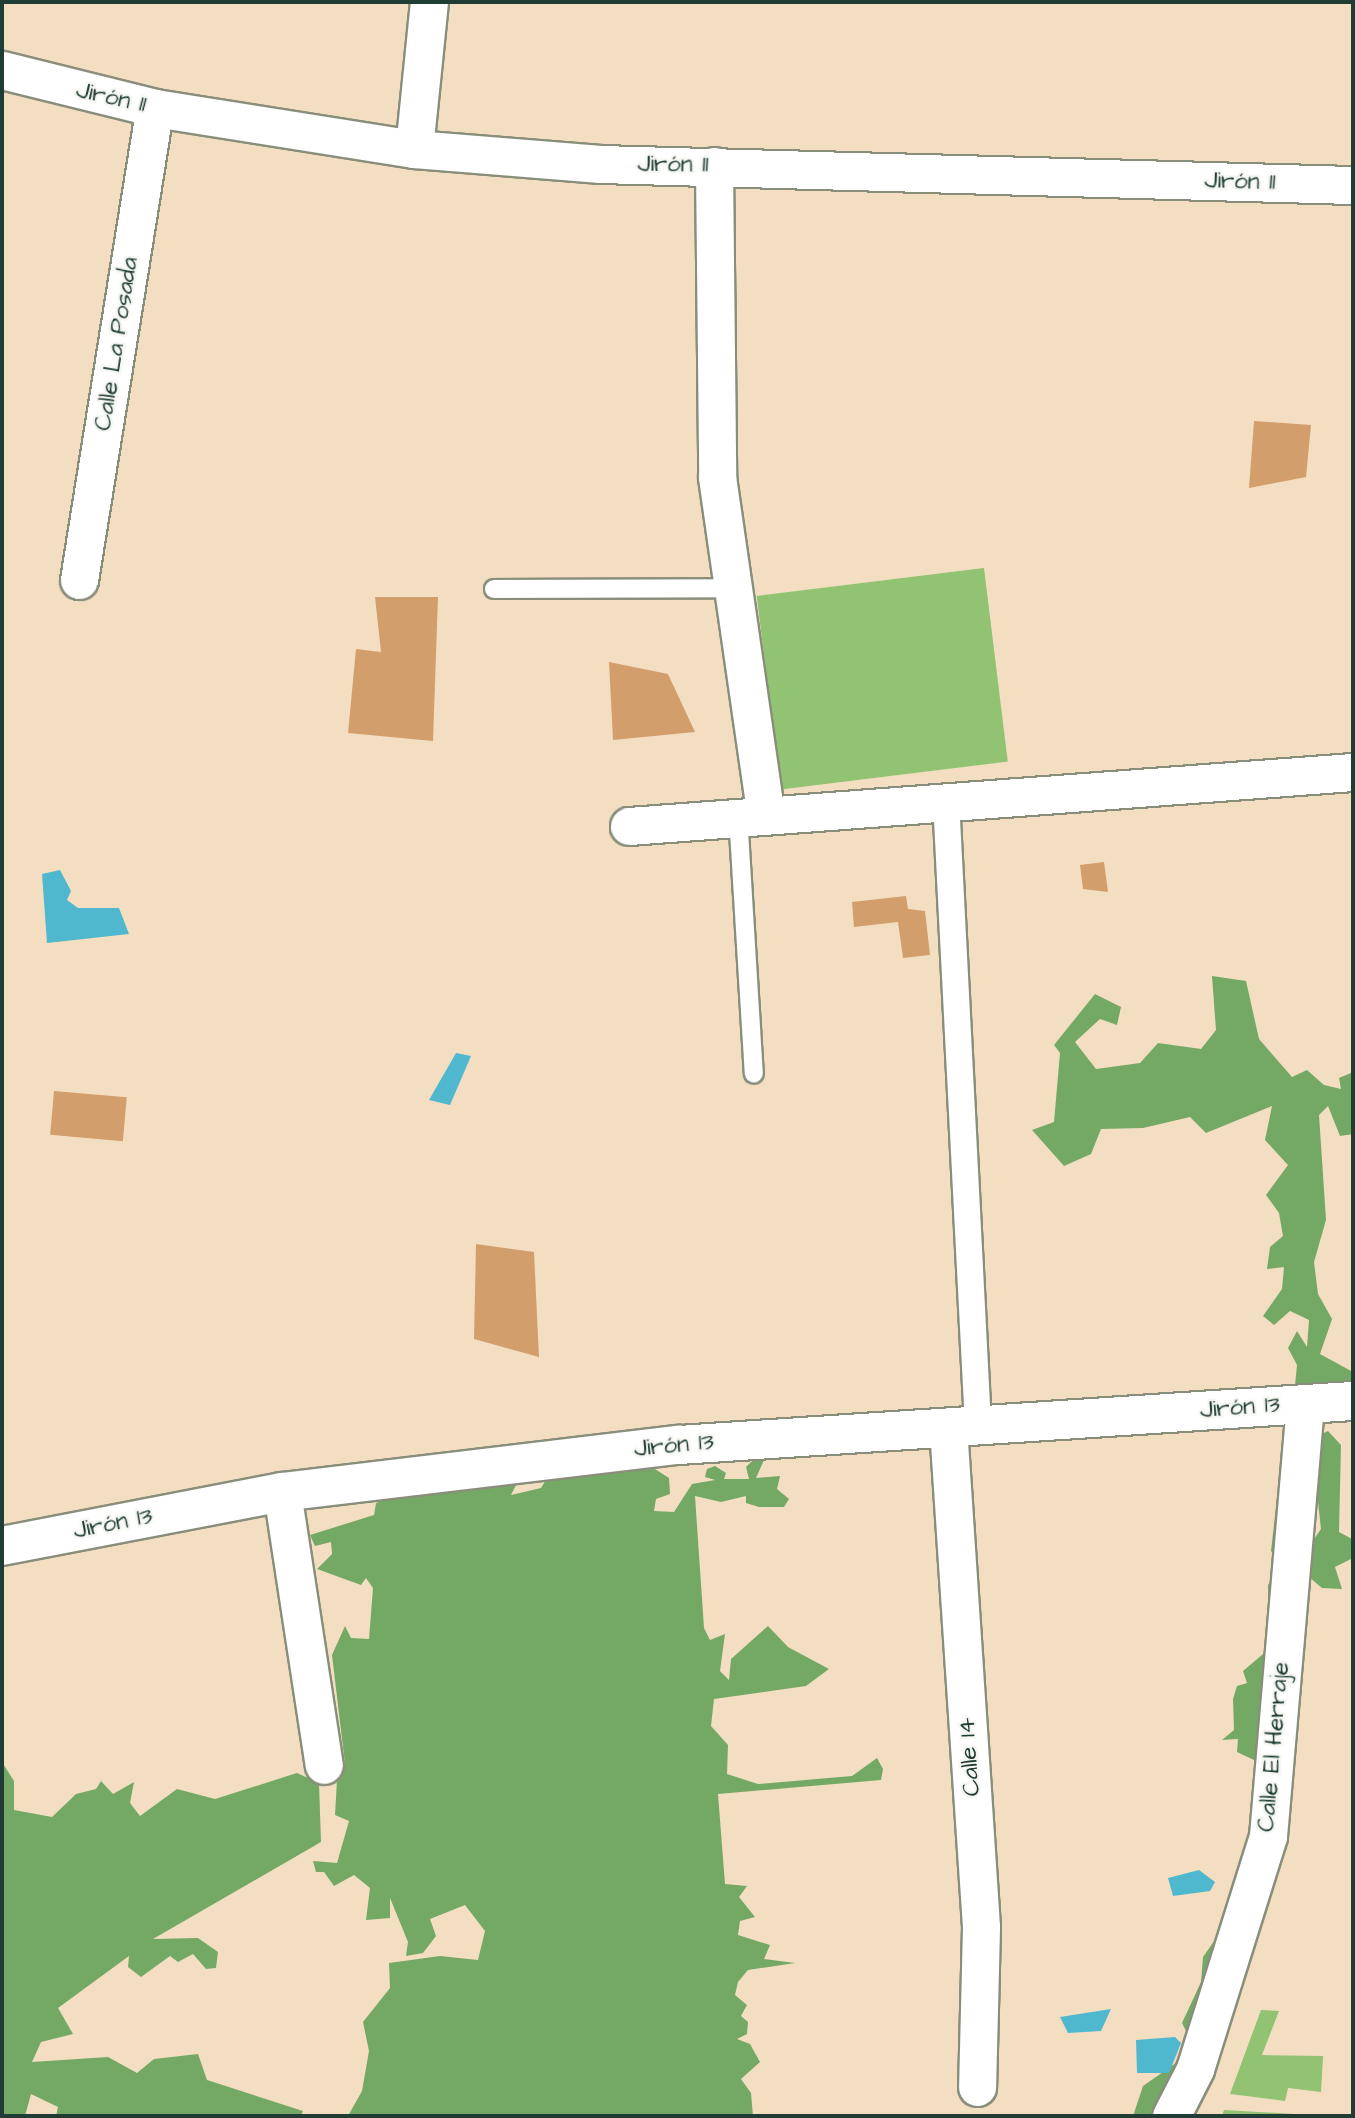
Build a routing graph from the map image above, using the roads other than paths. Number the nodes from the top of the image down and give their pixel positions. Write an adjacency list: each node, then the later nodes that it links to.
1 (429, 2): 4 (street)
2 (2, 71): 3 (street, Jirón 11)
3 (155, 108): 4 (street, Jirón 11); 7 (street, Calle La Posada)
4 (414, 149): 5 (street, Jirón 11)
5 (714, 166): 6 (street, Jirón 11); 8 (street)
6 (1353, 185)
7 (79, 580)
8 (732, 588): 9 (lane); 12 (street)
9 (494, 589)
10 (1353, 772): 11 (street)
11 (946, 800): 12 (street); 17 (street)
12 (751, 813): 13 (street); 14 (lane)
13 (629, 827)
14 (754, 1074)
15 (1353, 1401): 16 (street, Jirón 13)
16 (1304, 1404): 17 (street, Jirón 13); 22 (street, Calle El Herraje)
17 (963, 1426): 18 (street, Jirón 13); 21 (street, Calle 14)
18 (282, 1492): 19 (street, Jirón 13); 20 (street)
19 (2, 1546)
20 (324, 1765)
21 (977, 2087)
22 (1171, 2116)

